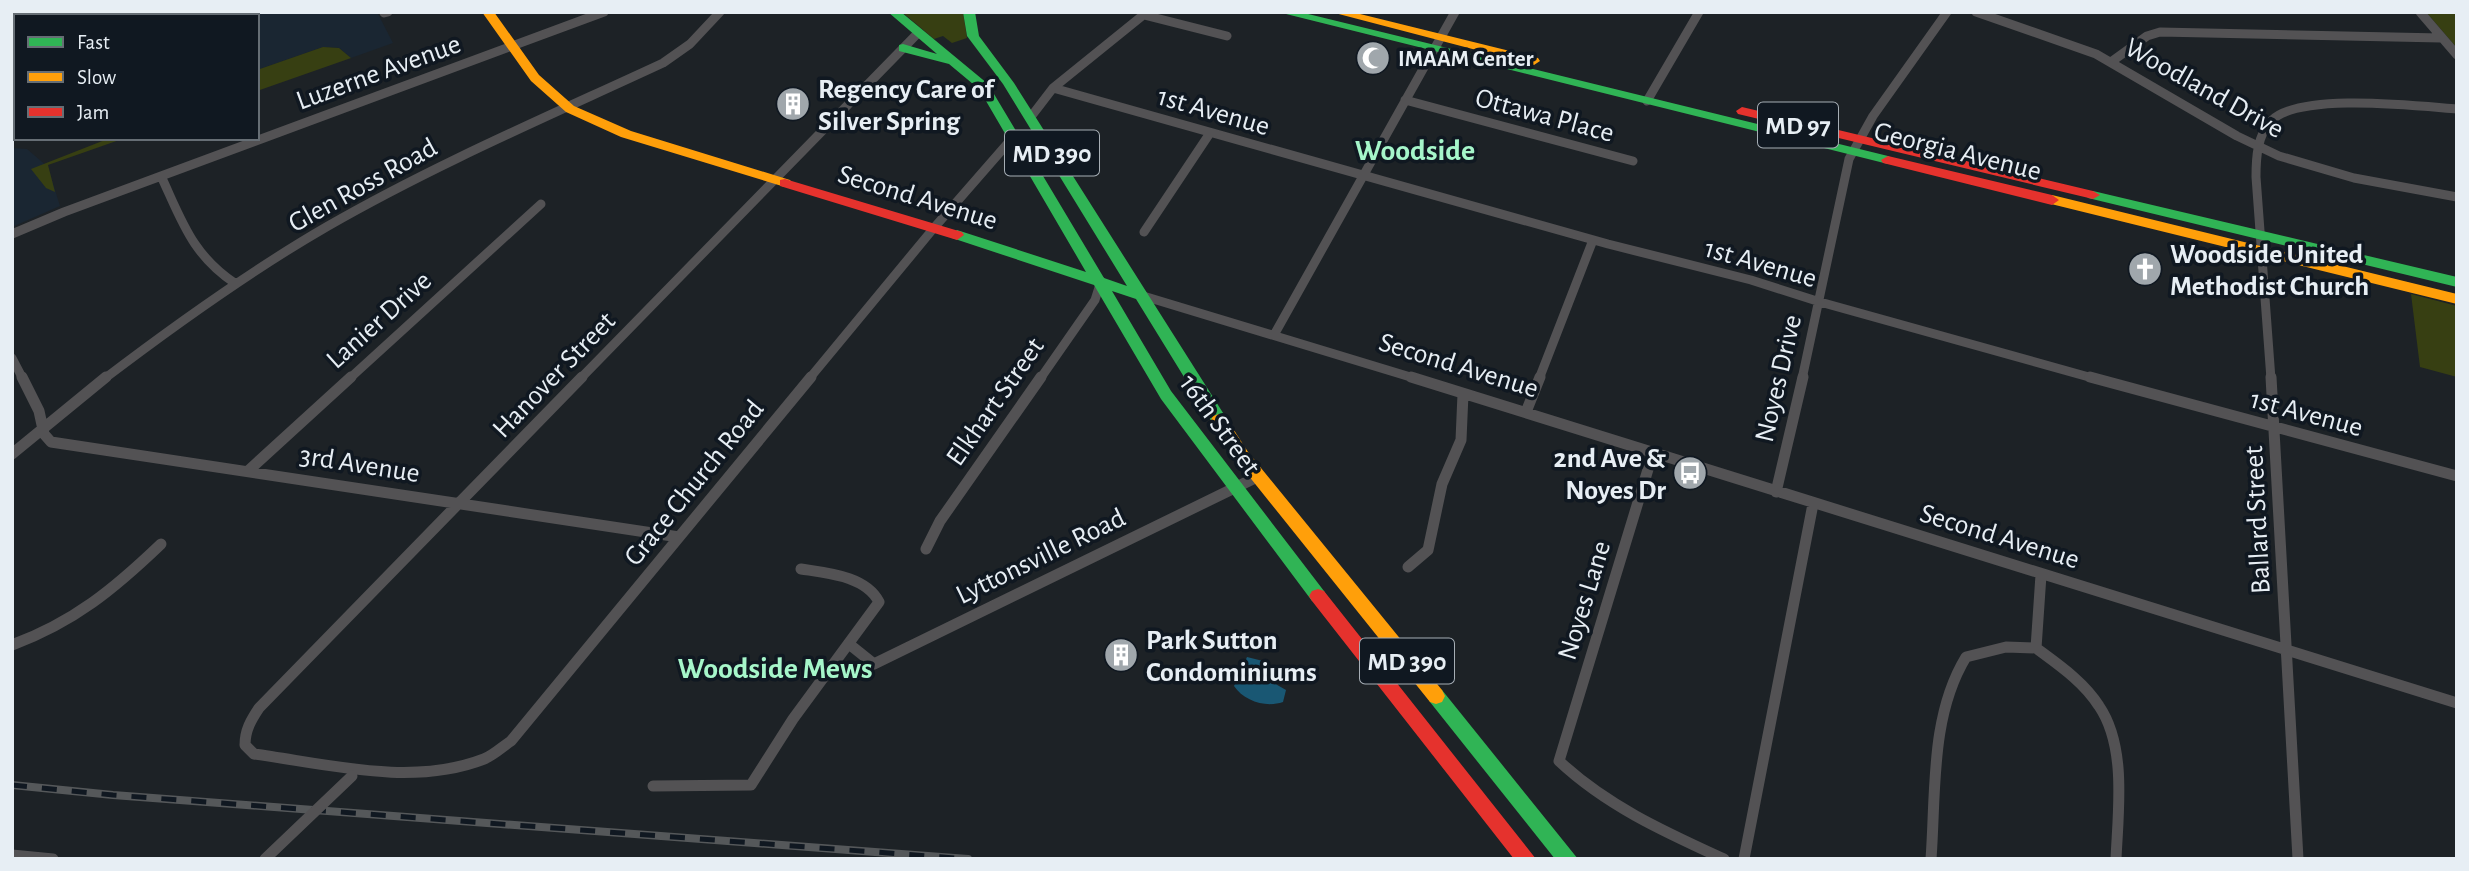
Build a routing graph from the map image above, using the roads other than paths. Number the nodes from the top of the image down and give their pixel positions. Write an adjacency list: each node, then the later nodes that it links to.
1 (488, 12): 19 (main road, Second Avenue)
2 (604, 12): 19 (street, Luzerne Avenue)
3 (720, 12): 14 (street, Glen Ross Road)
4 (894, 12): 15 (main road, 16th Street / MD 390)
5 (969, 12): 29 (main road, 16th Street / MD 390)
6 (1284, 12): 18 (main road, Georgia Avenue / MD 97)
7 (1337, 12): 18 (main road, Georgia Avenue / MD 97)
8 (1455, 12): 18 (street)
9 (1699, 12): 25 (street)
10 (1947, 12): 34 (street, Noyes Drive)
11 (1976, 12): 22 (street, Woodland Drive)
12 (2420, 12): 17 (street)
13 (1145, 13): 16 (street); 24 (street)
14 (709, 17): 27 (street, Glen Ross Road)
15 (917, 34): 20 (street, Hanover Street); 23 (main road, 16th Street / MD 390)
16 (1227, 36)
17 (2441, 37): 21 (street); 22 (street)
18 (1437, 43): 25 (main road, Georgia Avenue / MD 97); 26 (street)
19 (513, 46): 27 (main road, Second Avenue); 33 (street, Luzerne Avenue)
20 (903, 48): 23 (main road); 39 (street, Hanover Street)
21 (2457, 55)
22 (2111, 62): 35 (street, Woodland Drive)
23 (963, 66): 31 (main road, 16th Street / MD 390)
24 (1053, 88): 29 (street); 30 (street, 1st Avenue)
25 (1650, 95): 34 (main road, Georgia Avenue / MD 97)
26 (1405, 100): 36 (street, Ottawa Place); 38 (street)
27 (568, 108): 39 (main road, Second Avenue); 50 (street, Glen Ross Road)
28 (2457, 109): 35 (street)
29 (1030, 118): 51 (main road, 16th Street / MD 390)
30 (1210, 133): 38 (street, 1st Avenue); 43 (street)
31 (1015, 135): 42 (street, Grace Church Road); 48 (main road, 16th Street / MD 390)
32 (258, 140): 37 (street, Luzerne Avenue)
33 (259, 140)
34 (1856, 145): 45 (main road, Georgia Avenue / MD 97); 47 (main road, Georgia Avenue / MD 97); 53 (street, Noyes Drive)
35 (2256, 146): 40 (street, Woodland Drive); 45 (street, Ballard Street)
36 (1633, 161)
37 (161, 176): 44 (street, Luzerne Avenue); 50 (street)
38 (1365, 176): 46 (street, 1st Avenue); 54 (street)
39 (775, 179): 42 (main road, Second Avenue); 67 (street, Hanover Street)
40 (2457, 197)
41 (541, 204): 62 (street, Lanier Drive)
42 (933, 229): 48 (main road, Second Avenue); 69 (street, Grace Church Road)
43 (1144, 232)
44 (12, 234)
45 (2259, 234): 47 (street, Ballard Street); 49 (main road, Georgia Avenue / MD 97)
46 (1593, 240): 53 (street, 1st Avenue); 57 (street)
47 (2262, 251): 52 (main road, Georgia Avenue / MD 97); 59 (street, Ballard Street)
48 (1101, 281): 51 (main road, Second Avenue); 65 (main road, 16th Street / MD 390); 71 (street, Elkhart Street)
49 (2457, 282)
50 (236, 284): 58 (street, Glen Ross Road)
51 (1140, 295): 54 (street, Second Avenue); 63 (main road, 16th Street / MD 390)
52 (2457, 299)
53 (1820, 302): 59 (street, 1st Avenue); 66 (street, Noyes Drive)
54 (1274, 335): 56 (street, Second Avenue)
55 (12, 358): 58 (street)
56 (1463, 394): 57 (street, Second Avenue); 72 (street)
57 (1526, 412): 60 (street, Second Avenue)
58 (42, 427): 61 (street, Glen Ross Road); 62 (street, 3rd Avenue)
59 (2275, 427): 64 (street, 1st Avenue); 78 (street, Ballard Street)
60 (1653, 453): 66 (street, Second Avenue); 89 (street, Noyes Lane)
61 (12, 454)
62 (248, 471): 67 (street, 3rd Avenue)
63 (1257, 477): 65 (street, Lyttonsville Road); 88 (main road, 16th Street / MD 390)
64 (2457, 477)
65 (1234, 488): 75 (street, Lyttonsville Road); 87 (main road, 16th Street / MD 390)
66 (1776, 492): 68 (street, Second Avenue)
67 (458, 503): 69 (street, 3rd Avenue); 80 (street, Hanover Street)
68 (1813, 504): 74 (street, Second Avenue); 90 (street)
69 (679, 537): 81 (street, Grace Church Road)
70 (161, 544): 76 (street)
71 (926, 549)
72 (1408, 567)
73 (801, 569): 75 (street)
74 (2041, 575): 77 (street); 78 (street, Second Avenue)
75 (849, 644): 82 (street)
76 (12, 645)
77 (2036, 648): 91 (street); 92 (street)
78 (2287, 651): 79 (street, Second Avenue); 84 (street, Ballard Street)
79 (2457, 703)
80 (254, 754): 81 (street, Grace Church Road)
81 (357, 772): 86 (street, bridge)
82 (653, 786)
83 (12, 855): 85 (street)
84 (2299, 858)
85 (53, 859)
86 (265, 859)
87 (1526, 859)
88 (1568, 859)
89 (1724, 859)
90 (1744, 859)
91 (1931, 859)
92 (2116, 859)

